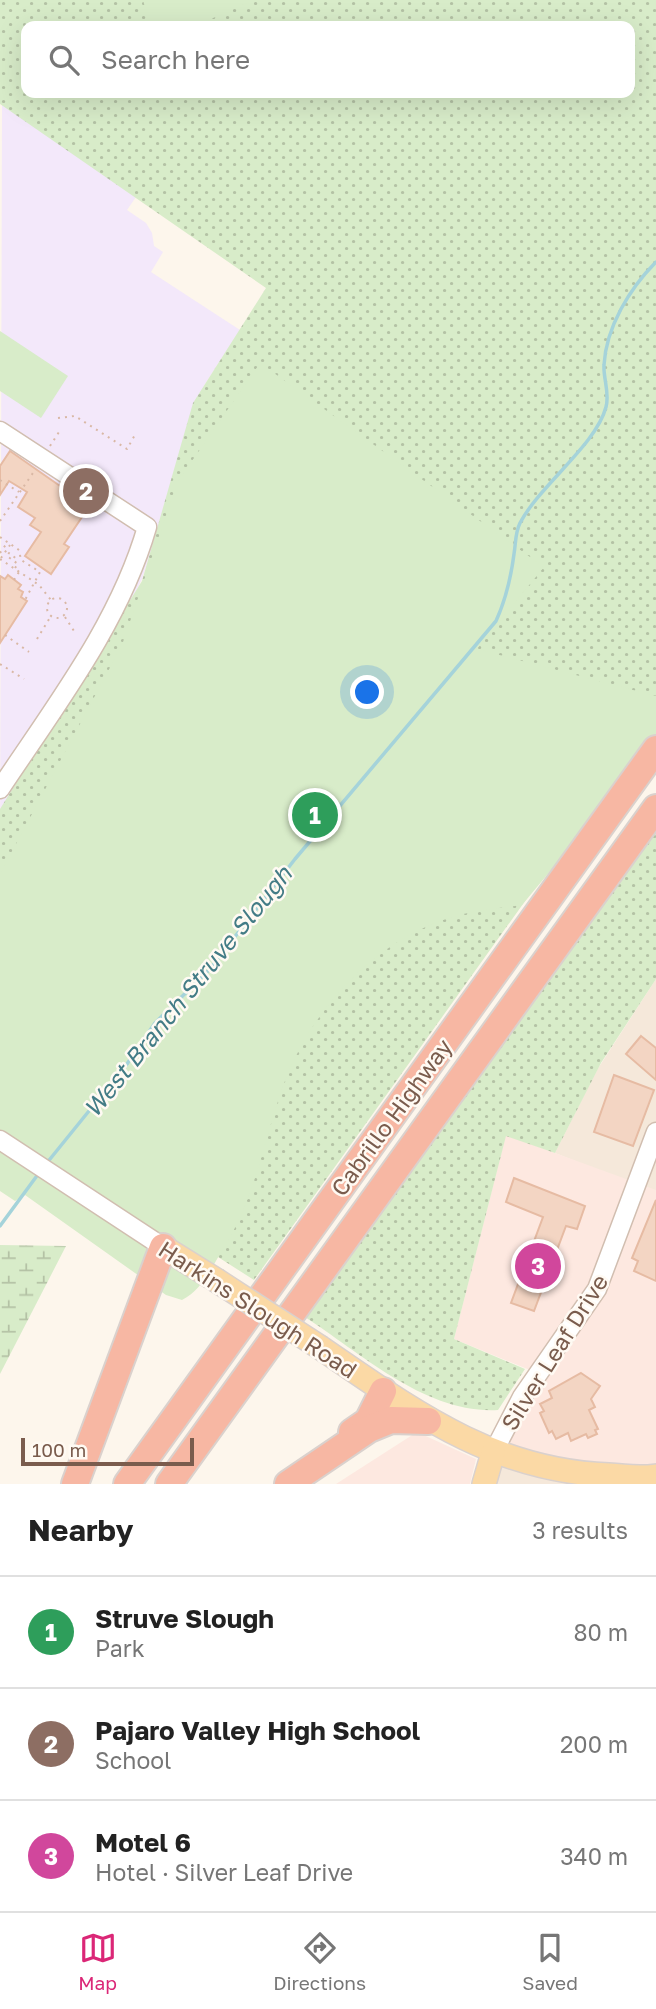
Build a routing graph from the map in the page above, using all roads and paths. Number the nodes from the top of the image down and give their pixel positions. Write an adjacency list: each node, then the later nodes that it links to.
1 (58, 418): 4 (path)
2 (0, 431): 31 (street)
3 (59, 432): 5 (path)
4 (136, 433)
5 (50, 446)
6 (38, 464): 8 (path)
7 (0, 480): 8 (path)
8 (19, 493): 9 (path)
9 (2, 515): 10 (path)
10 (0, 521)
11 (0, 537): 12 (path)
12 (9, 543): 13 (path); 14 (path); 15 (path)
13 (0, 553)
14 (0, 559): 16 (path)
15 (20, 560): 16 (path); 19 (path)
16 (14, 569): 17 (path)
17 (19, 572): 18 (path); 19 (path)
18 (15, 580)
19 (35, 582): 20 (path); 21 (path)
20 (25, 600)
21 (51, 600): 22 (path); 23 (path)
22 (51, 616): 23 (path); 26 (path)
23 (64, 616): 24 (path)
24 (74, 631)
25 (5, 635): 27 (path)
26 (37, 639)
27 (29, 652)
28 (0, 664): 29 (path)
29 (24, 679)
30 (656, 749): 43 (highway, Cabrillo Highway)
31 (0, 789)
32 (656, 808): 44 (highway, Cabrillo Highway)
33 (656, 1132): 38 (street, Silver Leaf Drive)
34 (0, 1140): 35 (street, Harkins Slough Road)
35 (163, 1247): 36 (main road, Harkins Slough Road, bridge); 42 (highway)
36 (383, 1391): 37 (main road, Harkins Slough Road); 45 (highway)
37 (428, 1421): 38 (main road, Harkins Slough Road); 45 (highway)
38 (493, 1452): 40 (main road, Harkins Slough Road); 46 (main road)
39 (656, 1460): 40 (main road)
40 (622, 1475): 41 (main road, Harkins Slough Road)
41 (656, 1476)
42 (75, 1484)
43 (127, 1484)
44 (169, 1484)
45 (286, 1484)
46 (484, 1484)

